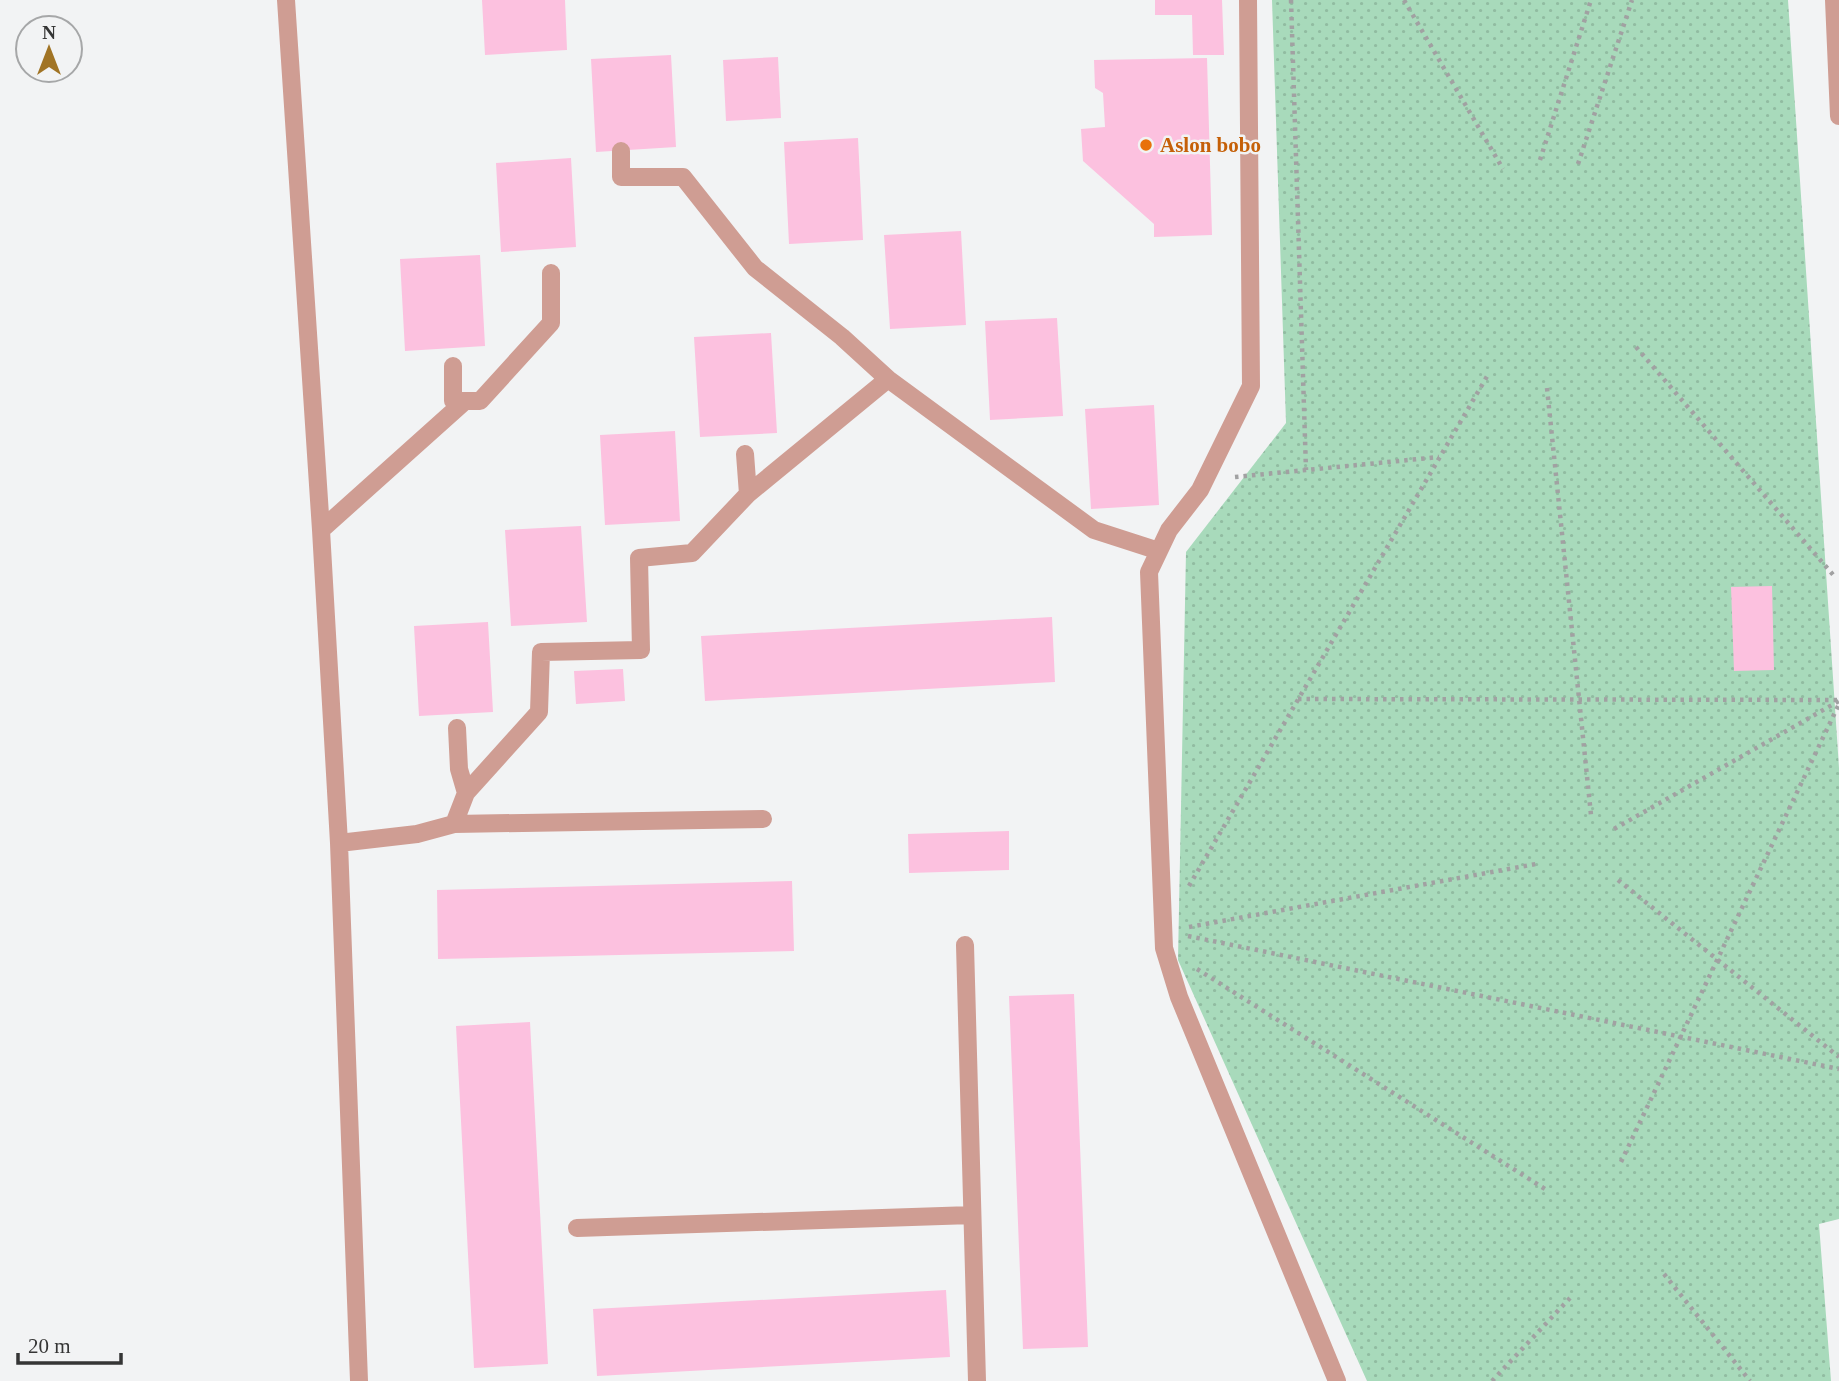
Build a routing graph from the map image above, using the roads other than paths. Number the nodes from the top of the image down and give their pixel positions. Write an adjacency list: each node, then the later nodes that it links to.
1 (286, 0): 12 (street)
2 (1248, 0): 13 (street)
3 (1834, 0): 4 (street)
4 (1839, 116)
5 (621, 151): 8 (street)
6 (551, 273): 9 (street)
7 (453, 366): 9 (street)
8 (888, 379): 11 (street); 13 (street)
9 (465, 401): 12 (street)
10 (745, 454): 11 (street)
11 (748, 495): 15 (street)
12 (321, 530): 18 (street)
13 (1159, 551): 24 (street)
14 (457, 727): 15 (street)
15 (466, 793): 17 (street)
16 (762, 819): 17 (street)
17 (454, 824): 18 (street)
18 (339, 844): 22 (street)
19 (965, 944): 20 (street)
20 (972, 1215): 21 (street); 23 (street)
21 (577, 1228)
22 (359, 1381)
23 (977, 1381)
24 (1338, 1381)

